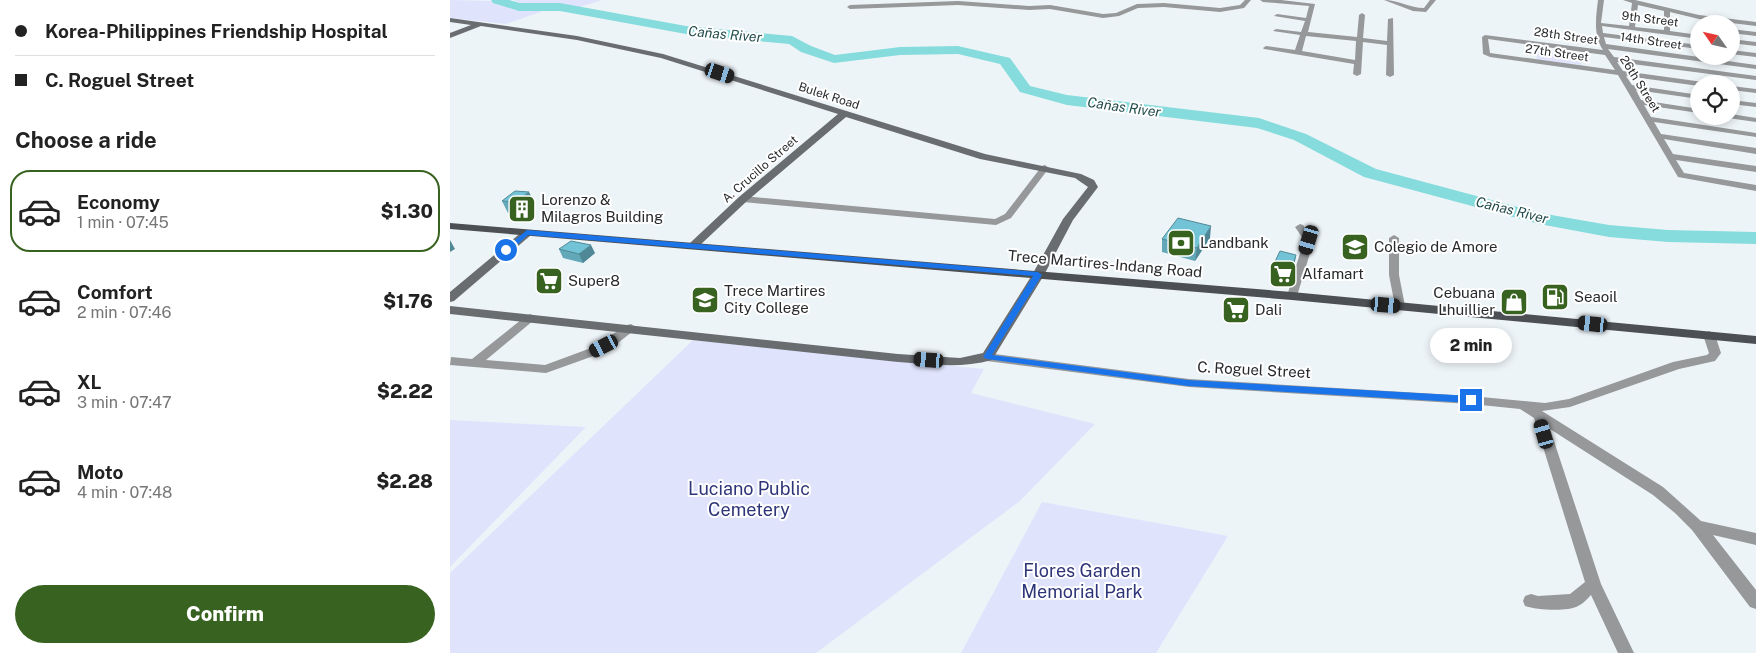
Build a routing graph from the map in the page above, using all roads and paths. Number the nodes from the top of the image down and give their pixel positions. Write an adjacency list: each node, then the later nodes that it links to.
1 (1248, 0): 8 (street)
2 (1263, 0): 16 (street)
3 (1387, 0): 4 (street)
4 (1433, 0)
5 (1601, 0): 20 (street, 26th Street)
6 (1626, 0): 7 (street)
7 (1635, 2): 9 (street); 22 (street)
8 (850, 6)
9 (1668, 10): 12 (street); 25 (street)
10 (1738, 13): 18 (street)
11 (1362, 15): 31 (street)
12 (1690, 15)
13 (1277, 16): 16 (street)
14 (1391, 19): 34 (street)
15 (450, 20): 19 (main road, Bulek Road)
16 (1308, 20): 26 (street)
17 (1740, 22): 18 (street)
18 (1744, 22): 21 (street)
19 (482, 24): 29 (main road); 59 (main road, Bulek Road)
20 (1598, 24): 22 (street, 9th Street); 28 (street, 26th Street)
21 (1756, 24)
22 (1632, 28): 25 (street, 9th Street)
23 (1276, 31): 26 (street)
24 (1740, 32): 27 (street)
25 (1667, 33): 30 (street, 9th Street)
26 (1304, 34): 31 (street); 38 (street)
27 (1756, 34)
28 (1600, 35): 36 (street); 39 (street, 26th Street)
29 (450, 36)
30 (1690, 36)
31 (1360, 41): 34 (street); 44 (street)
32 (1522, 41): 39 (street, 28th Street); 42 (street, 28th Street); 43 (street, 28th Street)
33 (1740, 42): 35 (street)
34 (1390, 43): 48 (street)
35 (1756, 44)
36 (1690, 46)
37 (1266, 48): 38 (street)
38 (1298, 52): 44 (street)
39 (1606, 53): 45 (street, 14th Street); 46 (street, 26th Street); 49 (street)
40 (1740, 53): 41 (street)
41 (1756, 55)
42 (1490, 56): 43 (street, 27th Street)
43 (1524, 60): 46 (street, 27th Street)
44 (1357, 62): 47 (street)
45 (1756, 67)
46 (1621, 73): 50 (street, 27th Street); 51 (street, 26th Street)
47 (1357, 74)
48 (1390, 75)
49 (1756, 78)
50 (1690, 83)
51 (1630, 88): 54 (street); 55 (street, 26th Street)
52 (1740, 89): 53 (street)
53 (1756, 91)
54 (1690, 96)
55 (1639, 102): 58 (street); 61 (street, 26th Street)
56 (1740, 103): 57 (street)
57 (1756, 105)
58 (1690, 110)
59 (844, 114): 67 (main road, Bulek Road); 70 (main road, A. Crucillo Street)
60 (1740, 117): 62 (street)
61 (1649, 119): 63 (street); 64 (street, 26th Street)
62 (1756, 120)
63 (1756, 135)
64 (1659, 136): 65 (street); 66 (street, 26th Street)
65 (1756, 151)
66 (1670, 156): 68 (street); 69 (street, 26th Street)
67 (1045, 168): 70 (street); 76 (main road, Bulek Road)
68 (1756, 169)
69 (1756, 188)
70 (743, 198): 75 (main road, A. Crucillo Street)
71 (450, 226): 73 (main road, Trece Martires-Indang Road)
72 (1300, 227): 77 (street)
73 (527, 232): 75 (main road, Trece Martires-Indang Road); 78 (main road)
74 (1394, 238): 79 (street)
75 (694, 246): 76 (main road, Trece Martires-Indang Road)
76 (1038, 275): 77 (main road, Trece Martires-Indang Road); 85 (main road)
77 (1292, 296): 79 (main road, Trece Martires-Indang Road)
78 (450, 298)
79 (1400, 306): 83 (main road, Trece Martires-Indang Road)
80 (450, 310): 81 (main road)
81 (530, 318): 82 (main road); 87 (street)
82 (630, 328): 85 (main road); 87 (street)
83 (1708, 335): 84 (main road, Trece Martires-Indang Road); 88 (street, C. Roguel Street)
84 (1756, 340)
85 (987, 357): 88 (street, C. Roguel Street)
86 (451, 361): 87 (street)
87 (475, 363)
88 (1520, 404): 89 (street)
89 (1539, 415): 90 (street); 92 (street)
90 (1697, 526): 91 (street); 94 (street)
91 (1756, 539)
92 (1593, 584): 93 (street); 95 (street)
93 (1531, 601)
94 (1756, 602)
95 (1626, 653)

